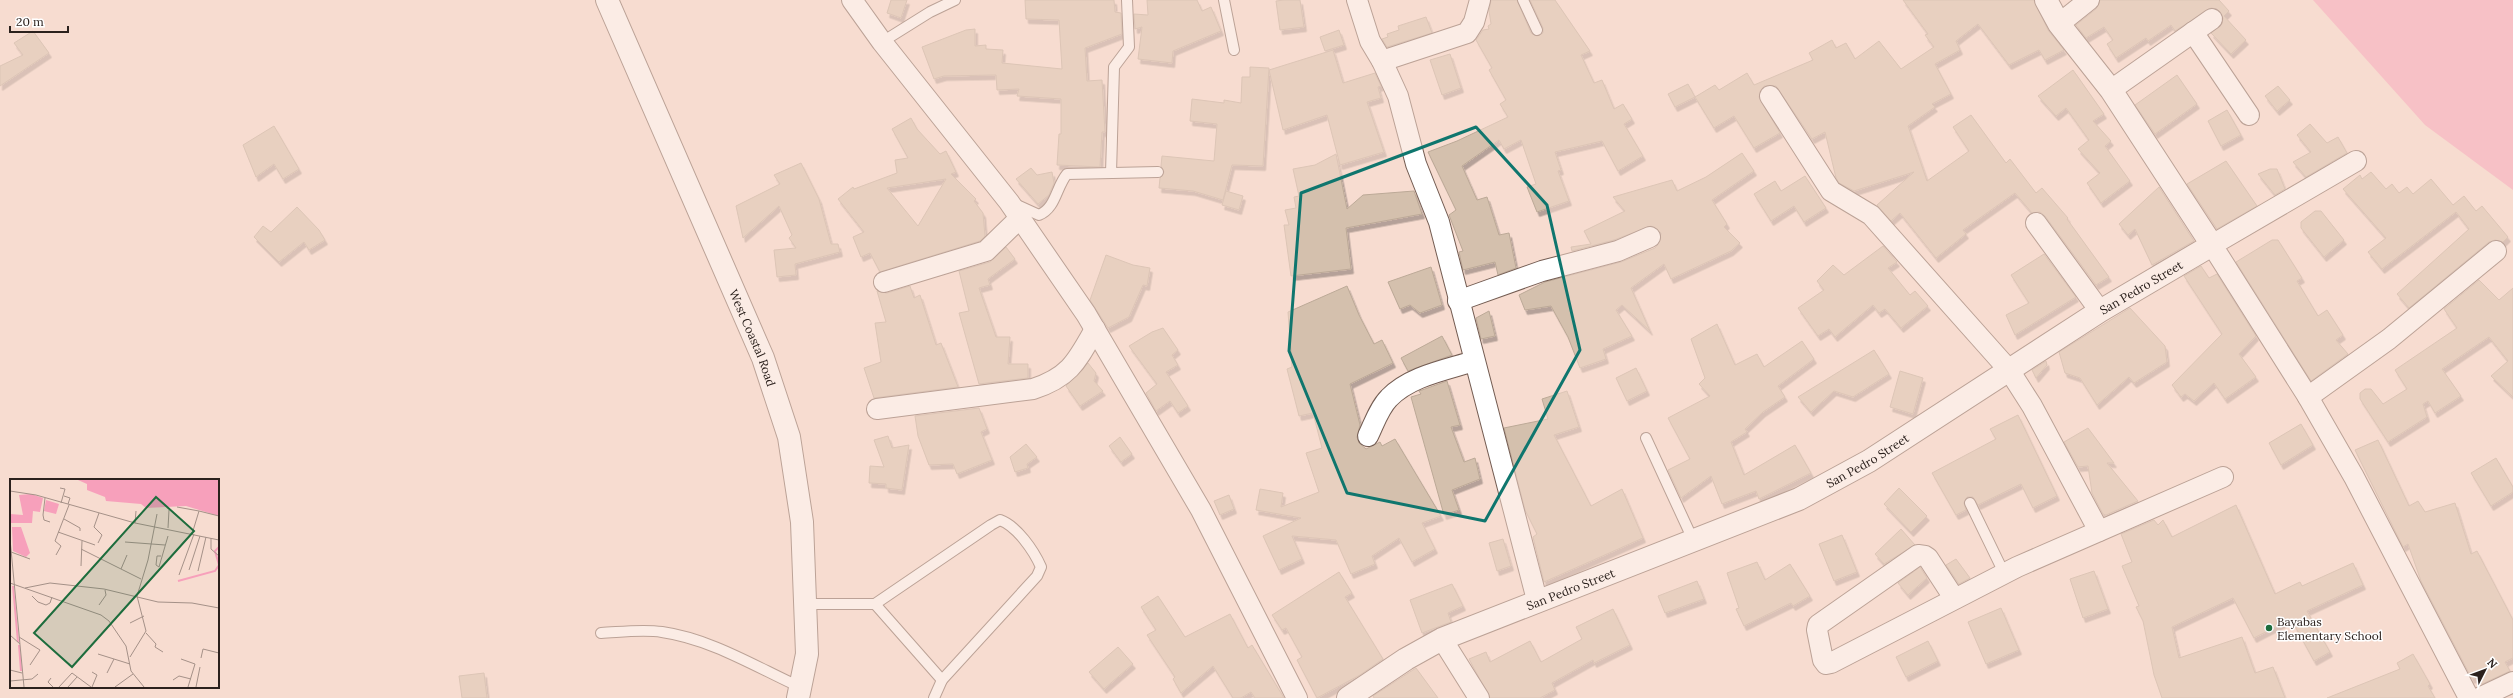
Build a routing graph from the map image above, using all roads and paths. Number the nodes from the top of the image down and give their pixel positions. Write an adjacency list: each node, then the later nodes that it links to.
1 (607, 0): 46 (street, West Coastal Road)
2 (852, 0): 15 (street)
3 (955, 0): 15 (lane)
4 (1127, 0): 23 (lane)
5 (1224, 0): 16 (lane)
6 (1357, 0): 17 (street)
7 (1480, 0): 17 (street)
8 (1523, 0): 13 (lane)
9 (2046, 0): 12 (street)
10 (2089, 0): 12 (street)
11 (2212, 19): 14 (street)
12 (2059, 24): 18 (street)
13 (1537, 30)
14 (2193, 32): 18 (street); 20 (street)
15 (882, 42): 24 (street)
16 (1234, 50)
17 (1382, 61): 30 (street)
18 (2111, 90): 27 (street)
19 (1770, 96): 34 (street)
20 (2249, 115)
21 (2356, 161): 27 (street, San Pedro Street)
22 (1158, 172): 23 (lane)
23 (1111, 173): 24 (lane)
24 (1015, 210): 29 (street); 32 (street)
25 (2036, 223): 31 (street)
26 (1650, 237): 30 (street)
27 (2212, 245): 31 (street, San Pedro Street); 35 (street)
28 (2496, 251): 35 (street)
29 (884, 282)
30 (1458, 301): 33 (street)
31 (2100, 311): 34 (street, San Pedro Street)
32 (1095, 329): 36 (street); 54 (street)
33 (1474, 361): 37 (street); 45 (street)
34 (2009, 370): 41 (street); 42 (street, San Pedro Street)
35 (2308, 397): 57 (street)
36 (877, 409)
37 (1368, 436)
38 (1646, 438): 42 (lane)
39 (2223, 477): 41 (street)
40 (1970, 504): 43 (lane)
41 (2099, 531): 43 (street)
42 (1694, 542): 45 (street, San Pedro Street)
43 (2004, 573): 44 (street)
44 (1954, 598): 44 (street)
45 (1536, 600): 49 (street, San Pedro Street)
46 (805, 604): 47 (lane); 52 (street, West Coastal Road)
47 (875, 604): 50 (lane); 50 (lane)
48 (601, 633): 52 (lane)
49 (1442, 639): 55 (street, San Pedro Street); 56 (street)
50 (942, 680): 53 (lane)
51 (2513, 682): 58 (street)
52 (799, 693)
53 (934, 698)
54 (1297, 698)
55 (1348, 698)
56 (1479, 698)
57 (2468, 698)
58 (2480, 698)

